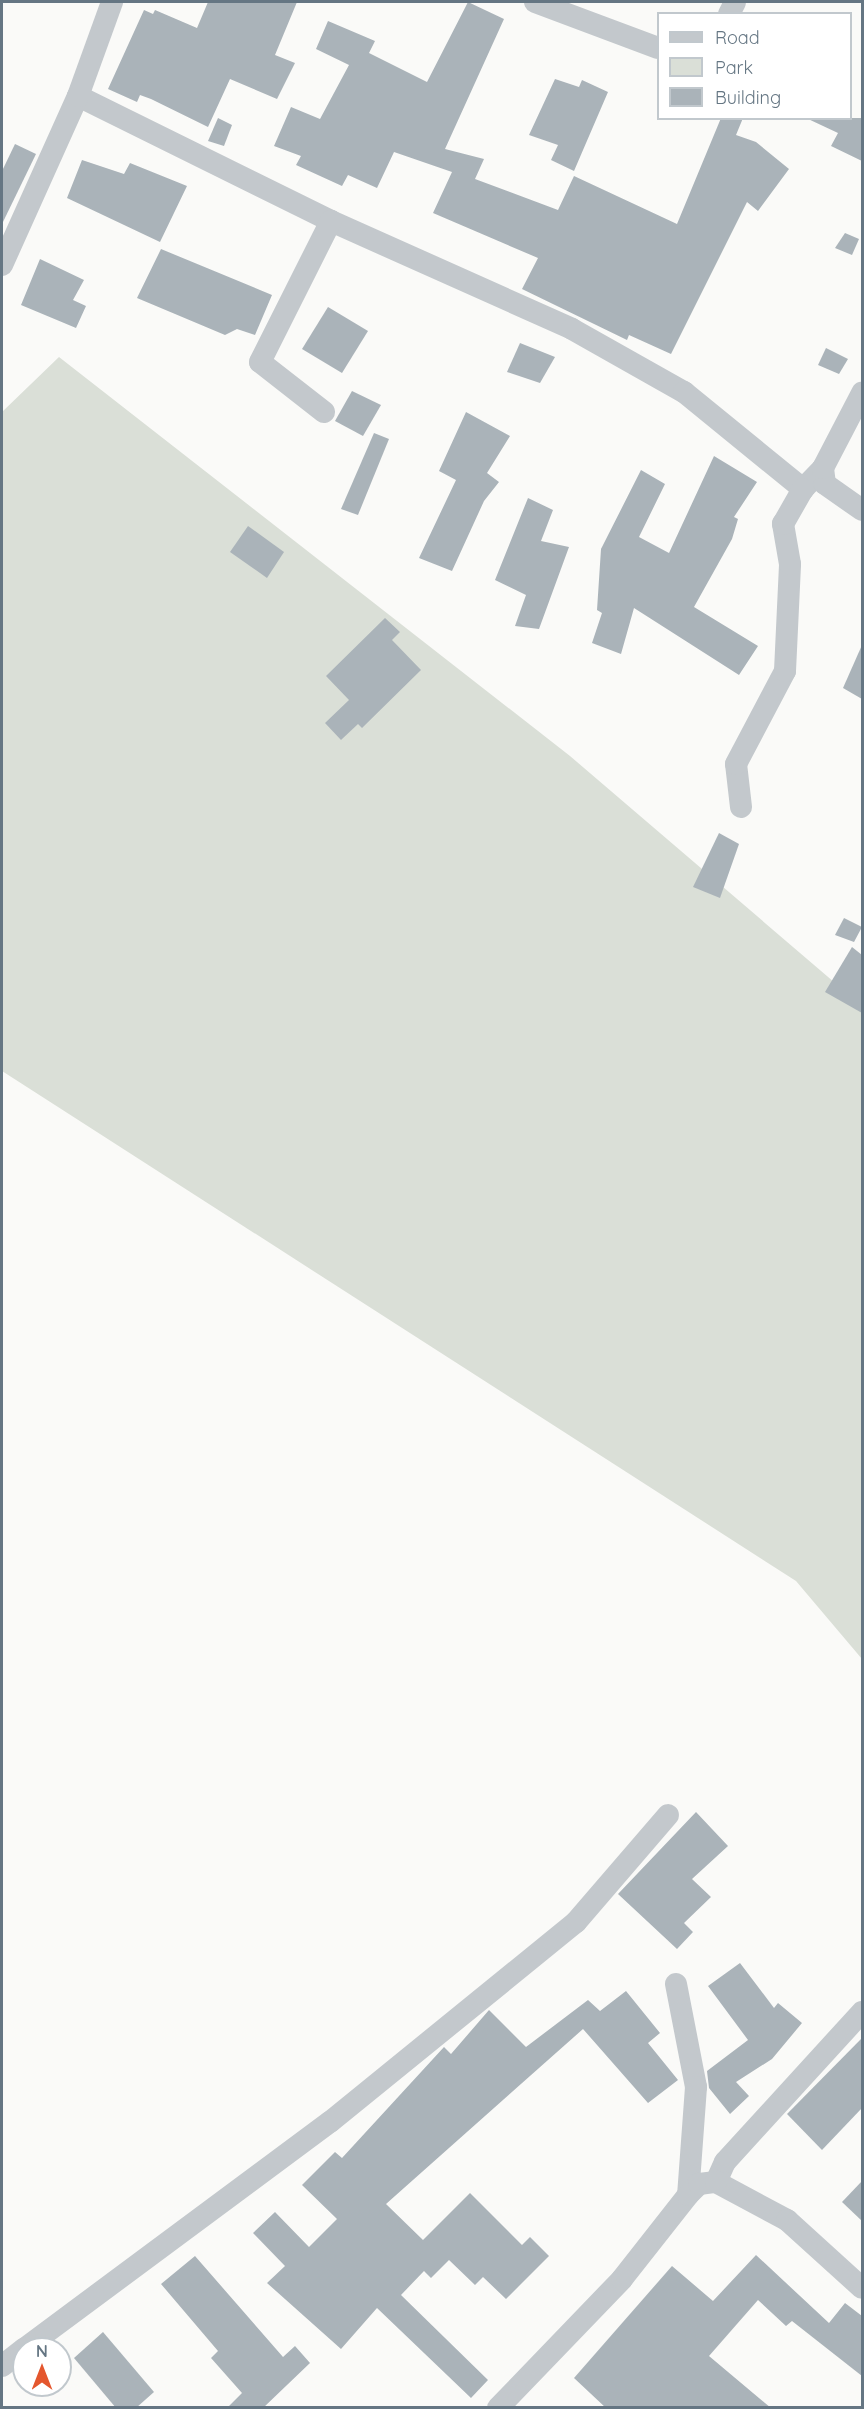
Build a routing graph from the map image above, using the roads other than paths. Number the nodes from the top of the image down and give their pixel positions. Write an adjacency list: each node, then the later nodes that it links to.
1 (112, 2): 4 (street)
2 (535, 2): 3 (street)
3 (657, 48)
4 (78, 96): 5 (street); 6 (street)
5 (331, 221): 8 (street); 10 (street)
6 (2, 265)
7 (862, 393): 9 (street)
8 (324, 412)
9 (823, 468): 10 (street); 11 (street)
10 (803, 489): 12 (street)
11 (862, 510)
12 (741, 807)
13 (668, 1815): 19 (street)
14 (676, 1984): 17 (street)
15 (862, 2012): 16 (street)
16 (716, 2181): 17 (street); 18 (street)
17 (688, 2195): 20 (street)
18 (862, 2288)
19 (40, 2337)
20 (498, 2408)

